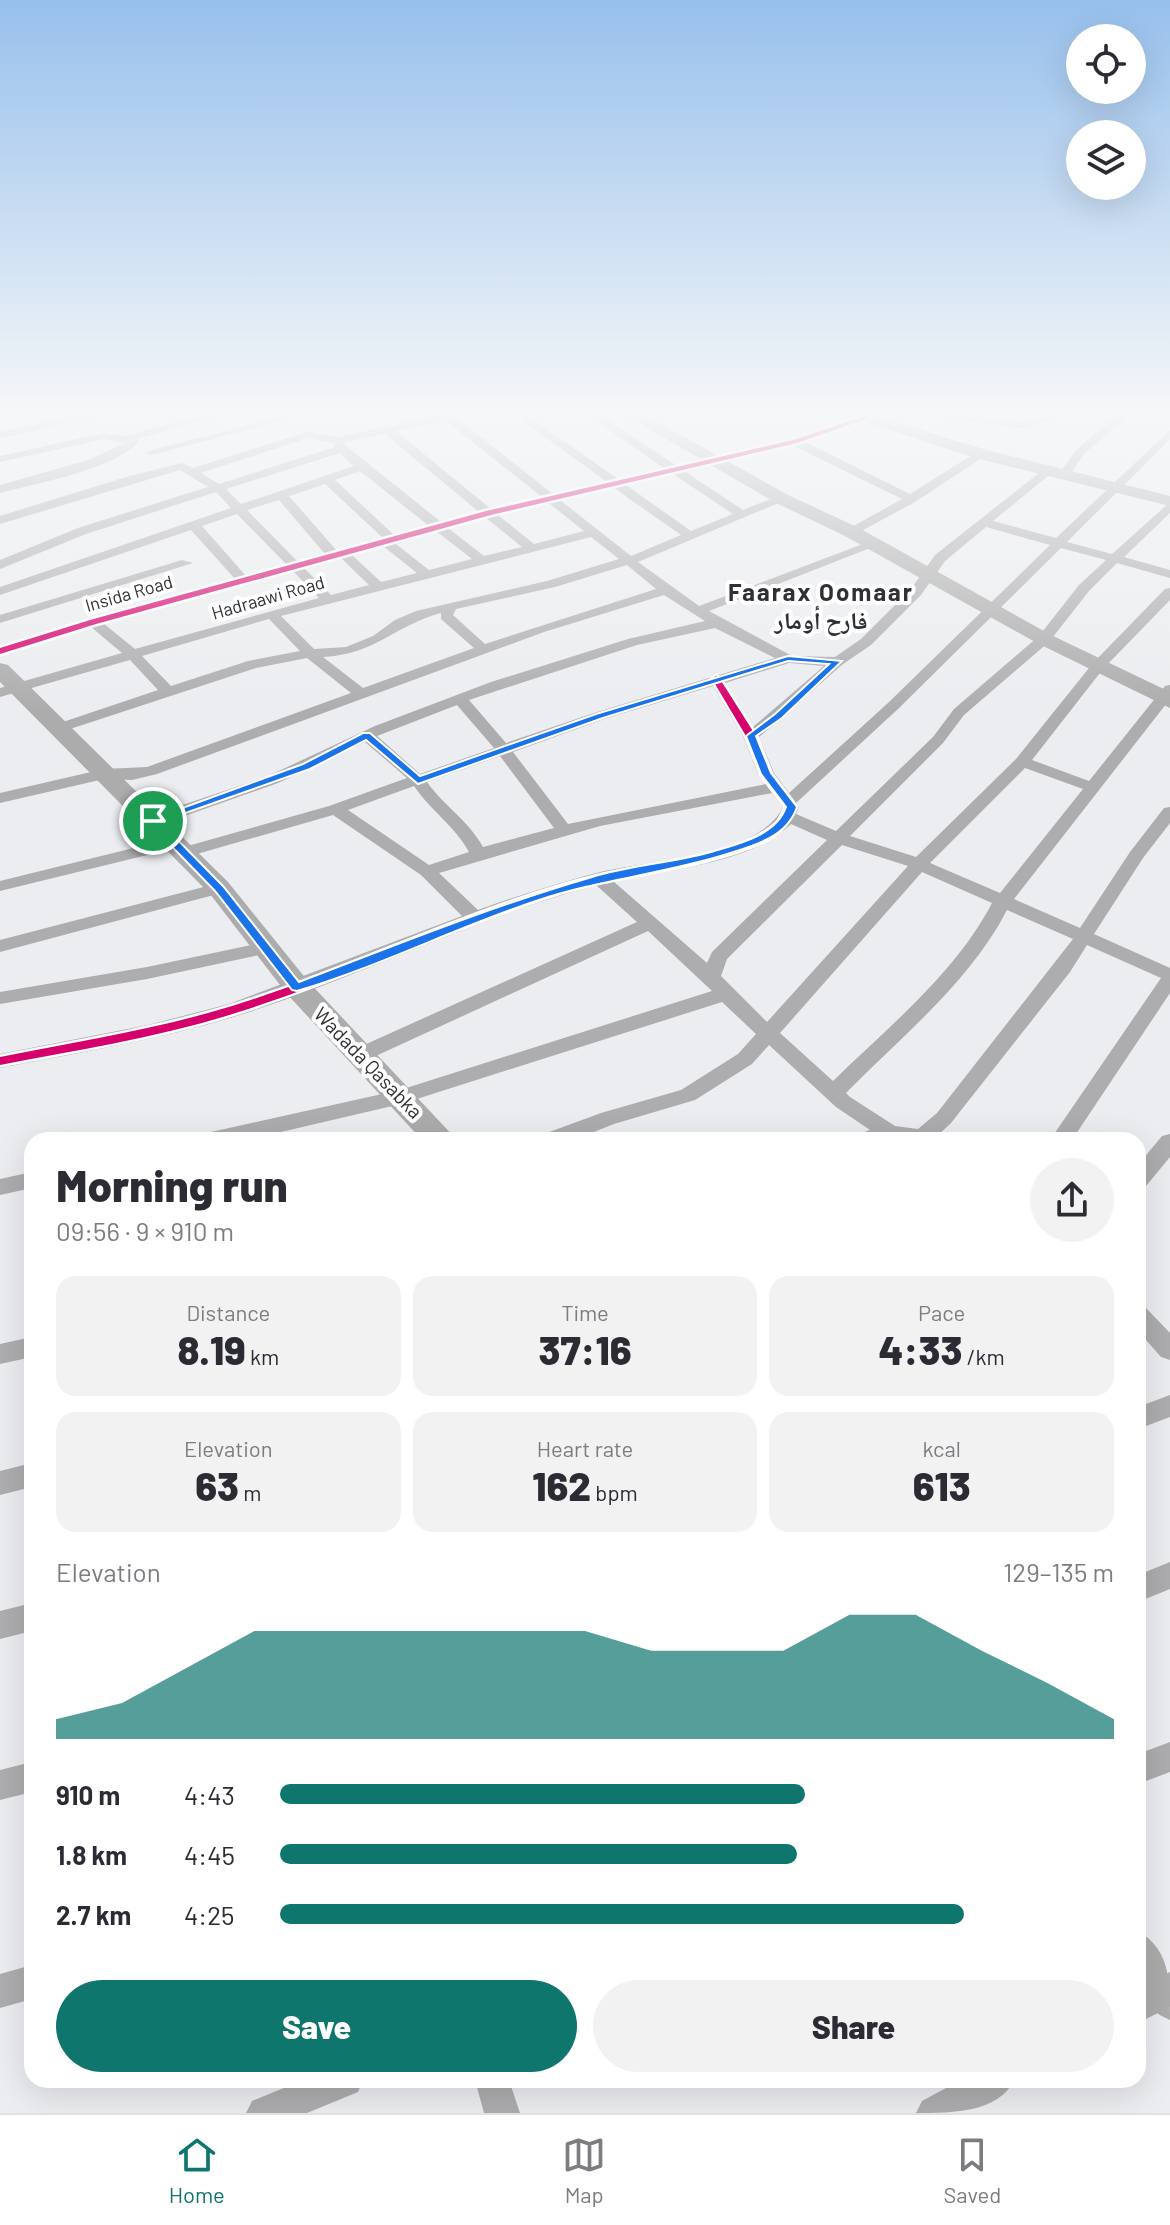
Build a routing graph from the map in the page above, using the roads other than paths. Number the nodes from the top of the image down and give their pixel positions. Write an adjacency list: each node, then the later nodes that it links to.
1 (135, 515): 34 (street)
2 (228, 515): 18 (street)
3 (242, 515): 35 (street)
4 (300, 515): 27 (street)
5 (363, 515): 23 (street)
6 (421, 515): 19 (street)
7 (483, 515): 19 (street, Insida Road)
8 (491, 515): 26 (street)
9 (573, 515): 20 (street)
10 (660, 515): 22 (street)
11 (742, 515): 22 (street)
12 (815, 515): 21 (street)
13 (883, 515): 21 (street)
14 (998, 515): 17 (street)
15 (1088, 515): 24 (street)
16 (1158, 515): 29 (street)
17 (986, 523): 24 (street); 28 (street)
18 (195, 526): 39 (street); 41 (street)
19 (437, 528): 23 (street, Insida Road); 31 (street)
20 (595, 532): 26 (street, Hadraawi Road); 30 (street)
21 (852, 532): 25 (street)
22 (690, 536): 30 (street)
23 (390, 541): 27 (street, Insida Road); 36 (street)
24 (1059, 543): 29 (street); 48 (street)
25 (872, 545): 33 (street); 47 (street)
26 (531, 548): 31 (street, Hadraawi Road)
27 (339, 555): 35 (street, Insida Road); 40 (street)
28 (940, 558): 33 (street); 38 (street)
29 (1114, 558): 37 (street); 54 (street)
30 (631, 560): 42 (street); 45 (street)
31 (482, 561): 36 (street, Hadraawi Road)
32 (187, 563): 46 (street)
33 (906, 563): 38 (street)
34 (0, 565)
35 (295, 568): 39 (street, Insida Road); 44 (street)
36 (426, 574): 40 (street, Hadraawi Road)
37 (1170, 574)
38 (927, 576): 48 (street); 60 (street)
39 (244, 581): 51 (street, Insida Road)
40 (377, 586): 44 (street, Hadraawi Road)
41 (6, 589): 46 (street)
42 (666, 590): 47 (street); 55 (street)
43 (1170, 592): 61 (street)
44 (328, 599): 49 (street, Hadraawi Road)
45 (451, 606): 55 (street); 57 (street)
46 (40, 608): 50 (street); 53 (street)
47 (700, 610): 52 (street)
48 (991, 611): 54 (street); 77 (street)
49 (272, 614): 57 (street); 58 (street, Hadraawi Road)
50 (0, 619)
51 (93, 622): 53 (street, Insida Road); 58 (street)
52 (717, 623): 59 (street); 67 (street)
53 (68, 630): 56 (street, Insida Road)
54 (1044, 639): 61 (street); 82 (street)
55 (484, 650): 65 (street)
56 (0, 651)
57 (310, 653): 64 (street); 65 (street)
58 (134, 656): 63 (street, Hadraawi Road); 64 (street)
59 (788, 659): 60 (street); 62 (street)
60 (838, 661): 70 (street)
61 (1098, 666): 66 (street); 72 (street)
62 (716, 679): 70 (street); 71 (street)
63 (6, 684): 68 (street, Wadada Qasabka)
64 (168, 692): 68 (street)
65 (360, 693): 73 (street)
66 (1168, 696): 75 (street)
67 (460, 699): 69 (street); 71 (street)
68 (59, 728): 73 (street, Wadada Qasabka)
69 (366, 735): 74 (street); 80 (street)
70 (751, 736): 77 (street)
71 (502, 752): 74 (street); 81 (street)
72 (1022, 762): 75 (street); 85 (street)
73 (104, 774): 76 (street); 80 (street, Wadada Qasabka)
74 (418, 780): 78 (street); 84 (street)
75 (1095, 788): 90 (street)
76 (0, 798)
77 (785, 802): 81 (street); 82 (street); 87 (street)
78 (335, 809): 83 (street); 86 (street)
79 (1170, 812): 93 (street)
80 (153, 821): 83 (street, Wadada Qasabka)
81 (564, 830): 84 (street)
82 (838, 838): 85 (street); 96 (street)
83 (178, 848): 88 (street); 89 (street, Wadada Qasabka)
84 (478, 853): 86 (street)
85 (919, 864): 90 (street); 101 (street)
86 (427, 871): 91 (street)
87 (599, 878): 91 (street); 92 (street)
88 (0, 886)
89 (219, 888): 94 (street); 95 (street, Wadada Qasabka)
90 (1002, 902): 93 (street); 104 (street)
91 (475, 918): 98 (street)
92 (650, 923): 96 (street); 102 (street)
93 (1083, 937): 97 (street); 110 (street)
94 (0, 946)
95 (266, 948): 98 (street, Wadada Qasabka); 100 (street)
96 (711, 977): 99 (street)
97 (1170, 977): 111 (street)
98 (297, 987): 102 (street, Wadada Qasabka); 103 (street)
99 (725, 994): 101 (street); 105 (street)
100 (0, 998)
101 (769, 1034): 104 (street); 108 (street)
102 (360, 1055): 105 (street, Wadada Qasabka)
103 (0, 1061)
104 (834, 1092): 109 (street)
105 (401, 1097): 106 (street); 107 (street, Wadada Qasabka)
106 (246, 1132)
107 (434, 1132)
108 (572, 1132)
109 (889, 1132)
110 (929, 1132)
111 (1066, 1132)
112 (1170, 1142): 113 (street)
113 (1146, 1170)
114 (24, 1182): 115 (street)
115 (0, 1187)
116 (1146, 1323): 117 (street)
117 (1168, 1346)
118 (24, 1349): 119 (street)
119 (0, 1354)
120 (1170, 1406): 121 (street)
121 (1146, 1415)
122 (24, 1477): 123 (street)
123 (0, 1483)
124 (1170, 1575): 125 (street)
125 (1146, 1586)
126 (24, 1619): 127 (street)
127 (0, 1625)
128 (1170, 1757): 129 (street)
129 (1146, 1766)
130 (24, 1779): 131 (street)
131 (0, 1785)
132 (24, 1984): 133 (street)
133 (0, 1991)
134 (326, 2088): 137 (street)
135 (494, 2088): 138 (street)
136 (982, 2088): 139 (street)
137 (264, 2113)
138 (502, 2113)
139 (934, 2113)

